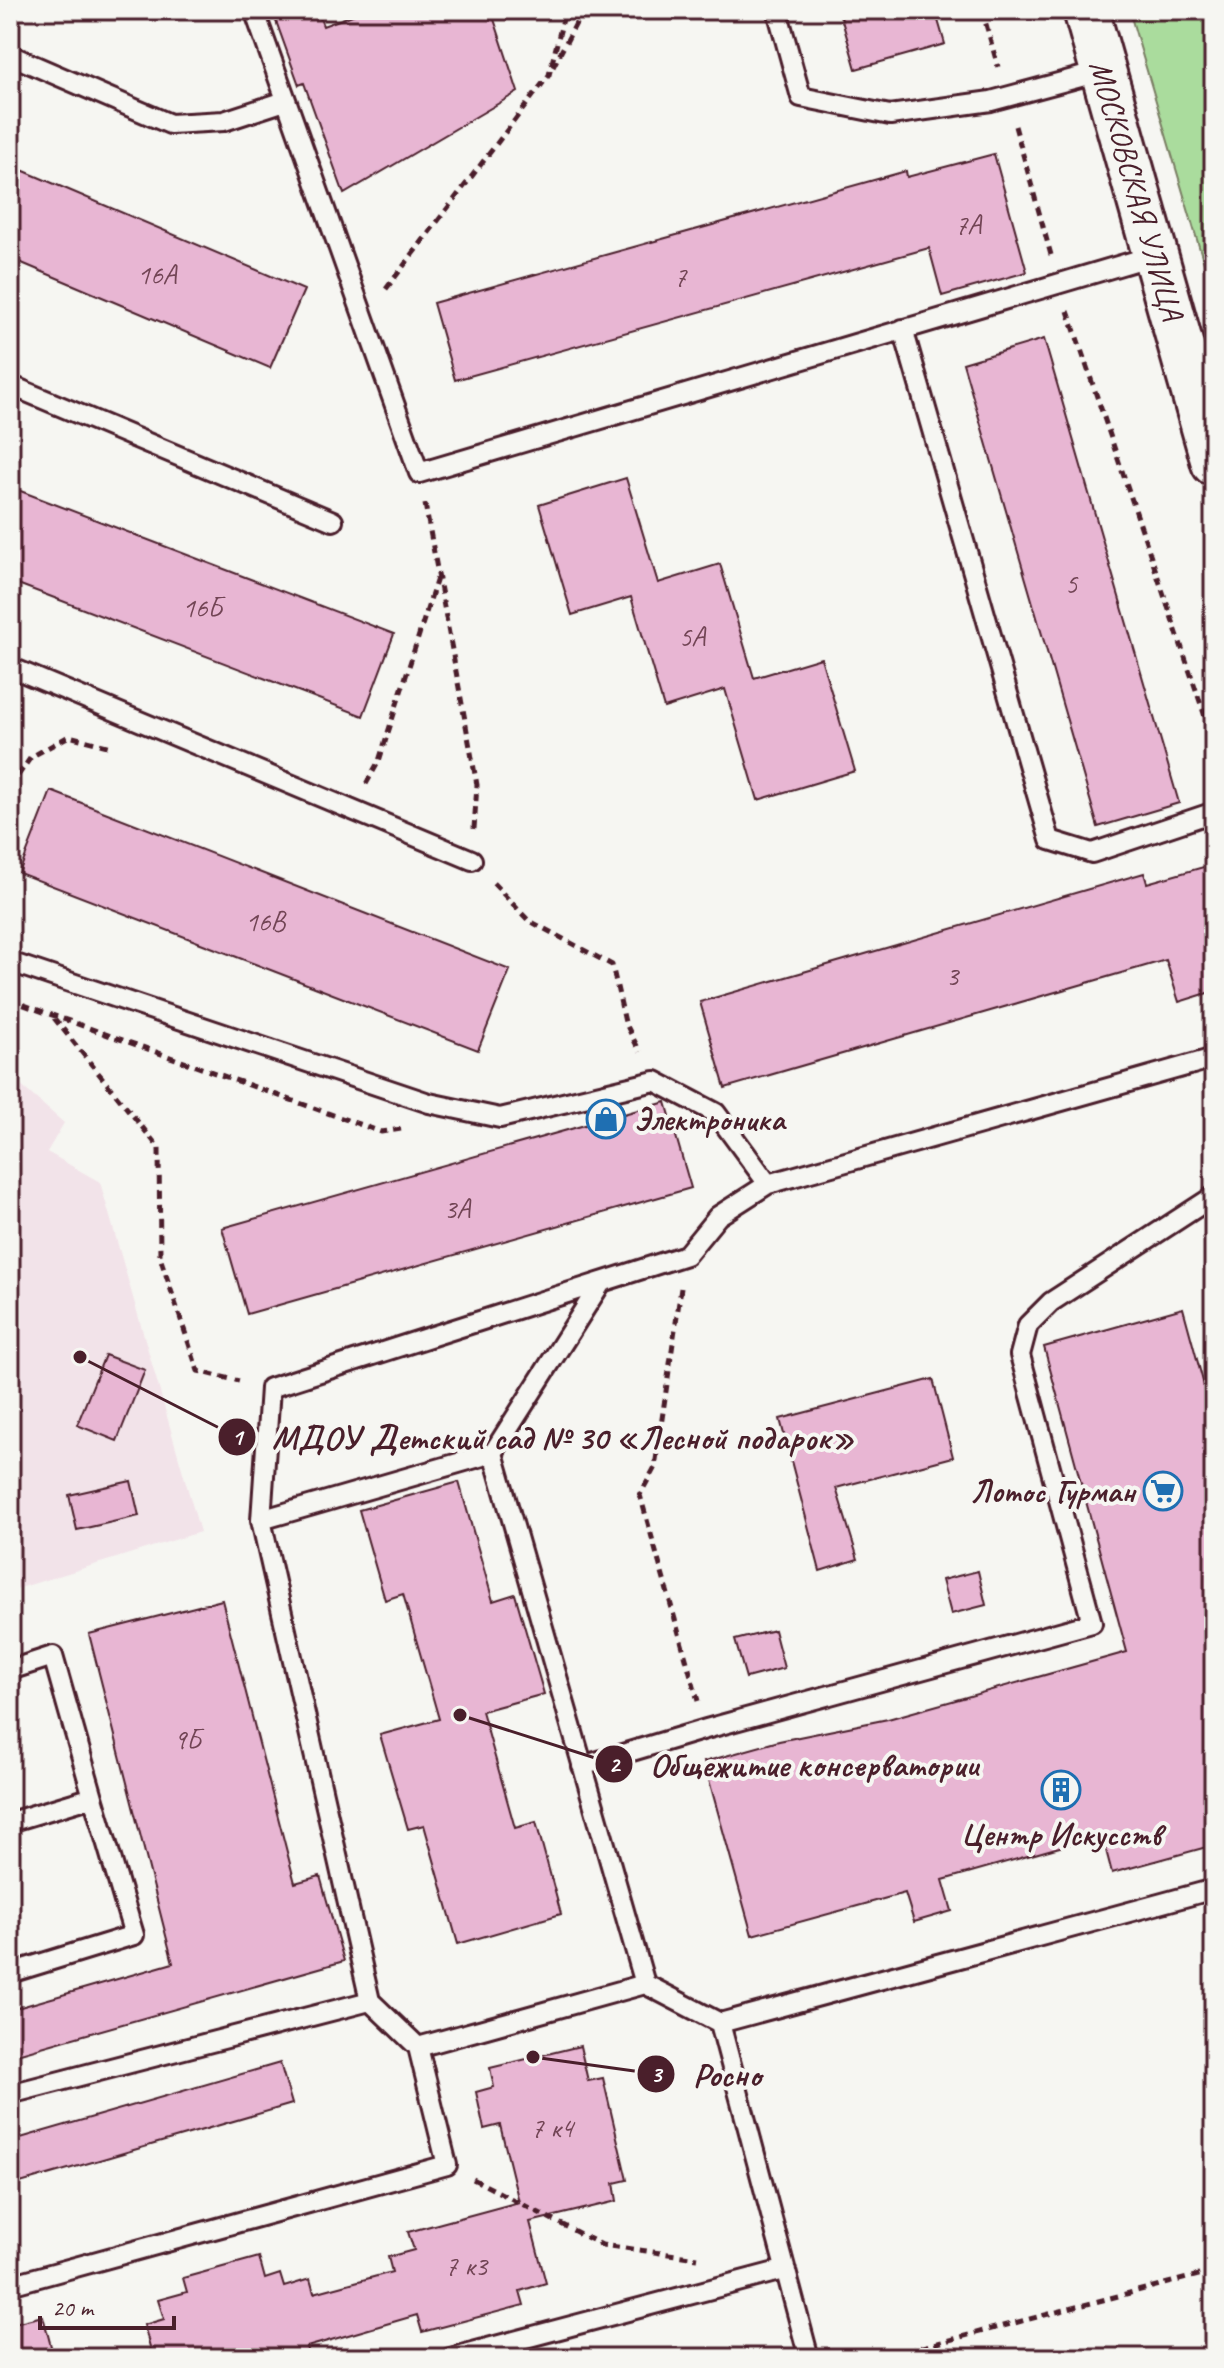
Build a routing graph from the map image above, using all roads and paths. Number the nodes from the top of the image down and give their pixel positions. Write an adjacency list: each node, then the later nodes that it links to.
1 (254, 10): 11 (lane)
2 (560, 10): 9 (path)
3 (583, 10): 9 (path)
4 (777, 10): 10 (lane)
5 (982, 10): 10 (path)
6 (1086, 10): 8 (street, МОСКОВСКАЯ УЛИЦА)
7 (10, 55): 11 (lane)
8 (1103, 71): 10 (lane); 12 (street, МОСКОВСКАЯ УЛИЦА)
9 (549, 75): 14 (path)
10 (1006, 96): 13 (path)
11 (285, 101): 14 (lane)
12 (1155, 255): 13 (lane); 17 (street, МОСКОВСКАЯ УЛИЦА)
13 (1059, 283): 15 (lane); 21 (path)
14 (363, 318): 18 (lane)
15 (903, 329): 18 (lane); 22 (lane)
16 (10, 385): 19 (lane)
17 (1214, 463)
18 (419, 473): 23 (path)
19 (333, 521)
20 (10, 667): 23 (lane)
21 (1214, 743)
22 (1214, 812)
23 (472, 860): 27 (path)
24 (10, 962): 27 (lane)
25 (54, 1017): 32 (path)
26 (1214, 1058): 28 (lane)
27 (655, 1081): 28 (lane)
28 (768, 1184): 30 (lane)
29 (1214, 1196): 36 (lane)
30 (686, 1255): 31 (lane); 36 (path)
31 (601, 1283): 32 (lane); 33 (lane)
32 (270, 1388): 34 (lane)
33 (493, 1453): 34 (lane); 37 (lane)
34 (261, 1520): 43 (lane)
35 (10, 1670): 38 (lane)
36 (706, 1729): 37 (lane)
37 (582, 1766): 42 (lane)
38 (93, 1797): 39 (lane); 41 (lane)
39 (10, 1822)
40 (1214, 1889): 44 (lane)
41 (10, 1973)
42 (645, 1984): 44 (lane); 45 (lane)
43 (370, 2001): 45 (lane); 46 (lane)
44 (720, 2023): 49 (lane)
45 (418, 2047): 47 (lane)
46 (10, 2094)
47 (447, 2165): 48 (path); 51 (lane)
48 (708, 2260)
49 (783, 2270): 52 (lane); 53 (lane)
50 (1214, 2271): 54 (path)
51 (10, 2285)
52 (450, 2358)
53 (809, 2358)
54 (880, 2358)

